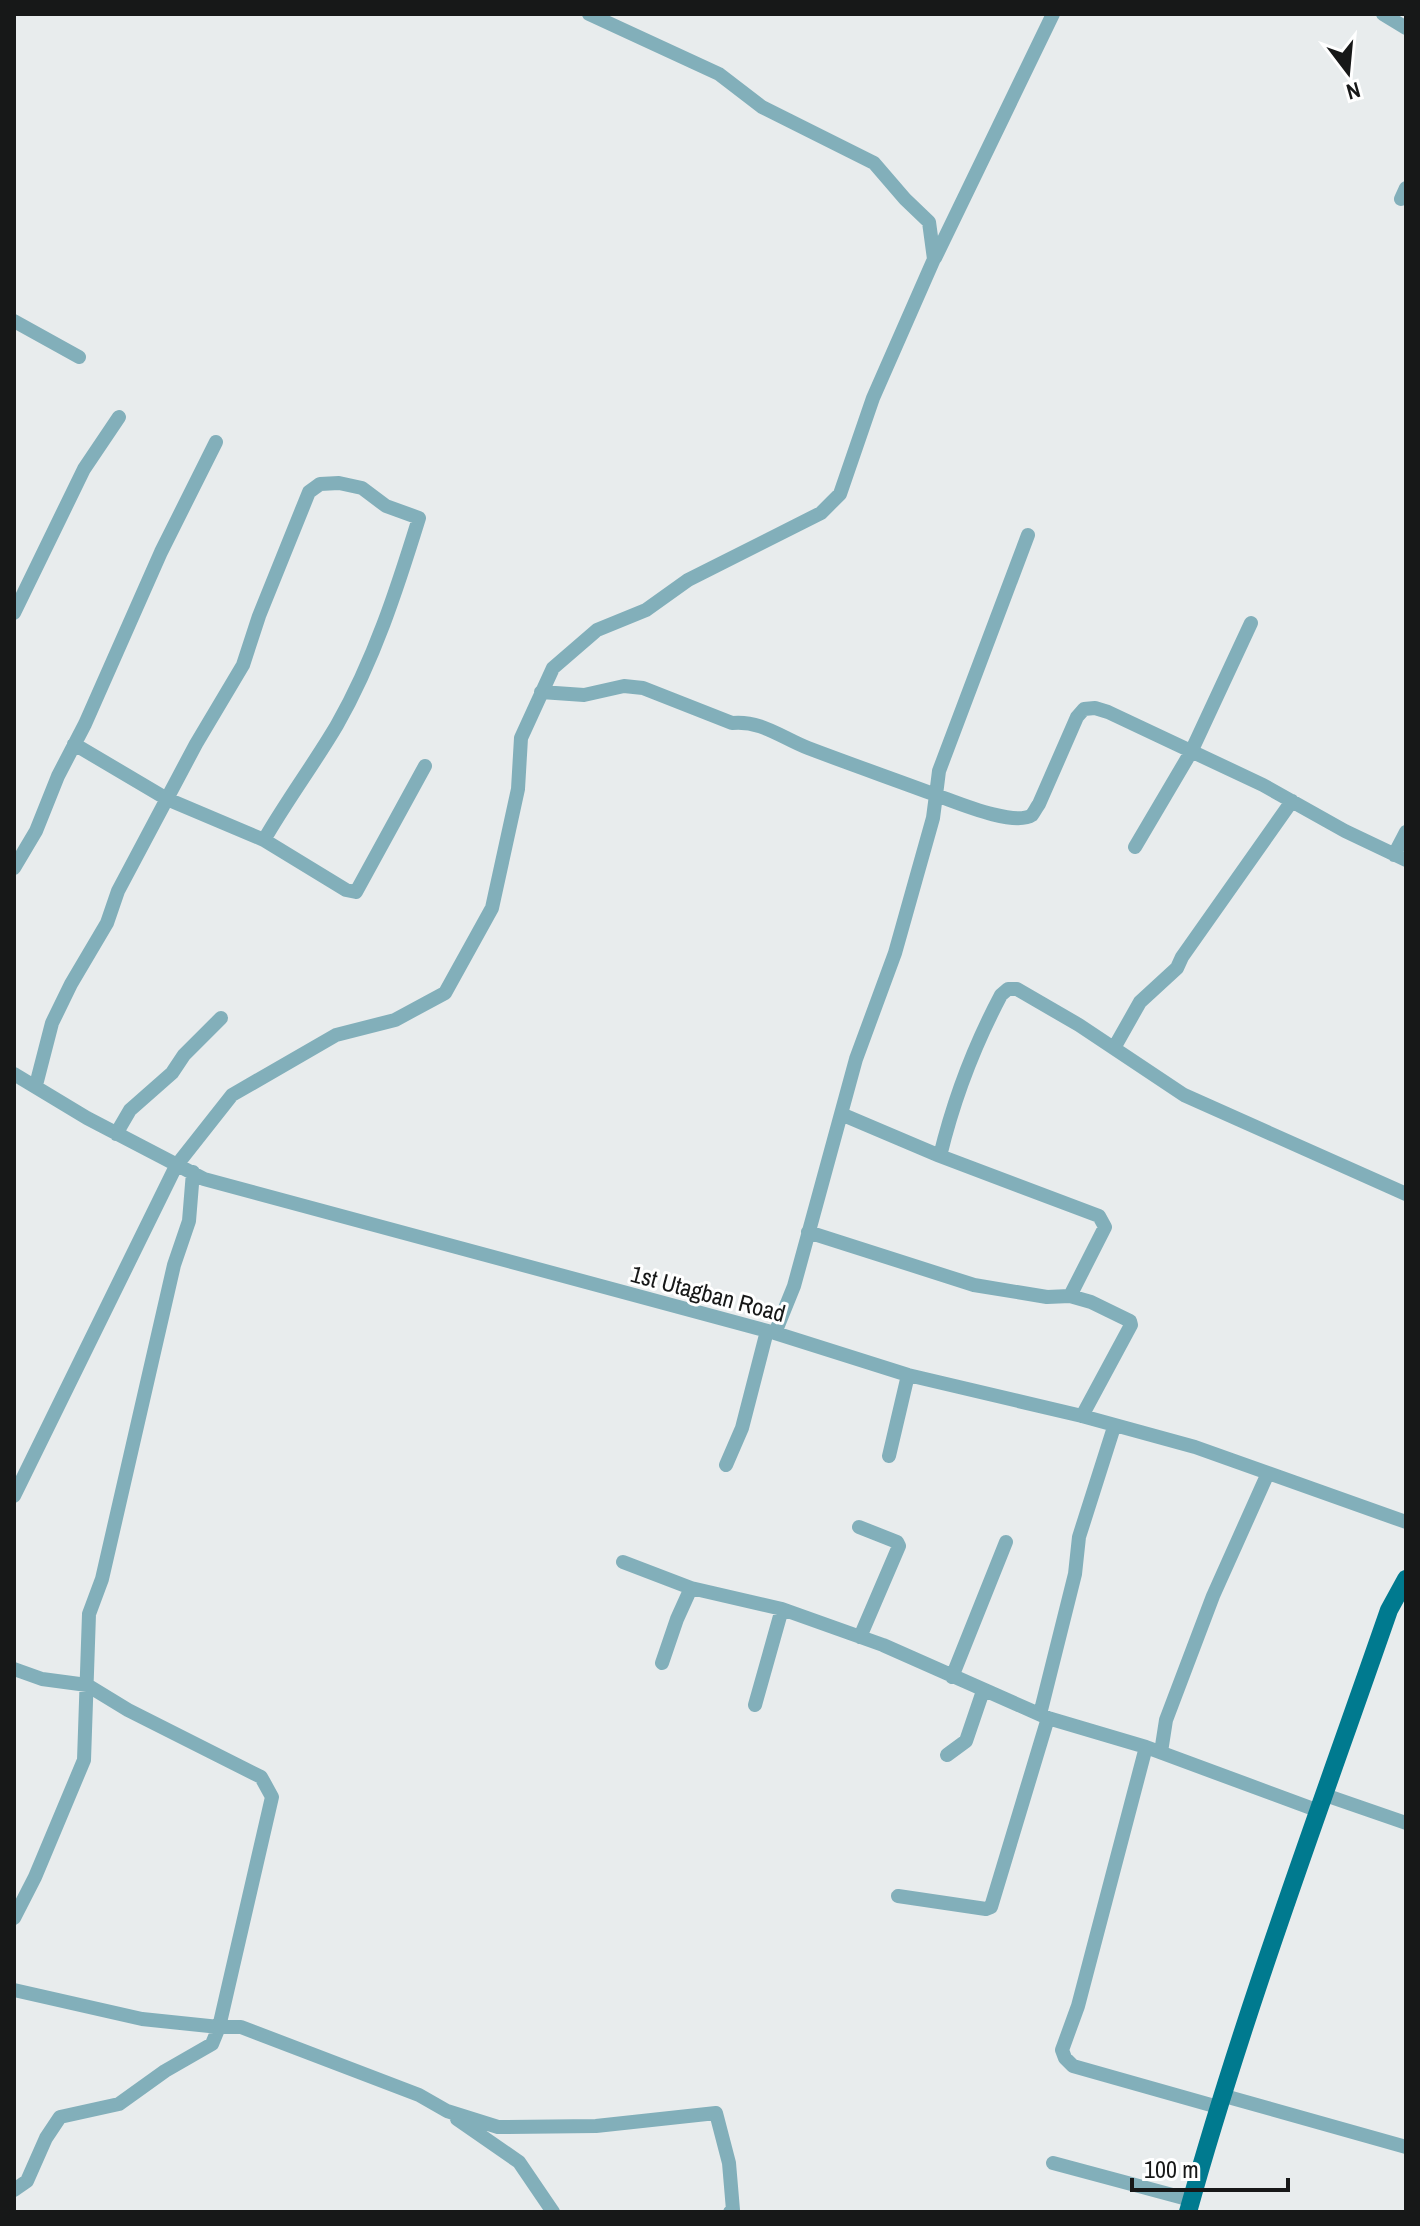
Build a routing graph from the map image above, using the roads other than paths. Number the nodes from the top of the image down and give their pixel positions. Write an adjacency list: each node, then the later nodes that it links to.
1 (589, 14): 5 (street)
2 (1053, 14): 5 (street)
3 (1383, 14): 4 (street)
4 (1406, 28)
5 (934, 259): 13 (street)
6 (16, 326): 7 (street)
7 (79, 357)
8 (119, 417): 11 (street)
9 (216, 442): 14 (street)
10 (1028, 535): 17 (street)
11 (14, 613)
12 (1251, 623): 15 (street)
13 (541, 692): 17 (street); 32 (street)
14 (74, 744): 18 (street); 24 (street)
15 (1191, 752): 17 (street); 19 (street); 22 (street)
16 (425, 766): 21 (street)
17 (936, 795): 29 (street)
18 (167, 799): 21 (street); 21 (street); 28 (street)
19 (1292, 801): 23 (street); 26 (street)
20 (1406, 832): 23 (street)
21 (264, 840)
22 (1135, 847)
23 (1400, 857)
24 (14, 868)
25 (221, 1018): 30 (street)
26 (1114, 1048): 31 (street); 34 (street)
27 (14, 1074): 28 (street, 1st Utagban Road)
28 (36, 1085): 30 (street, 1st Utagban Road)
29 (841, 1114): 31 (street); 35 (street)
30 (116, 1134): 32 (street, 1st Utagban Road)
31 (940, 1156): 36 (street)
32 (176, 1166): 33 (street, 1st Utagban Road); 44 (street)
33 (193, 1172): 37 (street, 1st Utagban Road); 56 (street)
34 (1406, 1194)
35 (808, 1232): 36 (street); 37 (street)
36 (1070, 1296): 39 (street)
37 (771, 1332): 38 (street, 1st Utagban Road); 42 (street)
38 (908, 1375): 39 (street, 1st Utagban Road); 41 (street)
39 (1082, 1416): 40 (street, 1st Utagban Road)
40 (1114, 1427): 43 (street, 1st Utagban Road); 59 (street)
41 (889, 1456)
42 (726, 1465)
43 (1268, 1473): 45 (street, 1st Utagban Road); 61 (street)
44 (14, 1496)
45 (1406, 1522)
46 (859, 1527): 52 (street)
47 (1006, 1542): 55 (street)
48 (623, 1562): 50 (street)
49 (1406, 1579): 63 (main road)
50 (691, 1588): 51 (street); 53 (street)
51 (782, 1609): 52 (street); 58 (street)
52 (860, 1637): 55 (street)
53 (662, 1663)
54 (14, 1669): 56 (street)
55 (952, 1677): 57 (street)
56 (87, 1685): 66 (street); 68 (street)
57 (983, 1691): 59 (street); 62 (street)
58 (755, 1705)
59 (1044, 1716): 60 (street); 65 (street)
60 (1146, 1747): 61 (street); 69 (street)
61 (1161, 1752): 63 (street)
62 (947, 1755)
63 (1322, 1803): 64 (street); 69 (main road)
64 (1406, 1823)
65 (898, 1896)
66 (14, 1918)
67 (14, 1990): 68 (street)
68 (219, 2027): 70 (street); 73 (street)
69 (1219, 2101): 71 (street); 74 (main road)
70 (447, 2111): 75 (street); 76 (street)
71 (1406, 2147)
72 (1053, 2163): 74 (street)
73 (14, 2190)
74 (1190, 2206)
75 (553, 2212)
76 (730, 2212)

